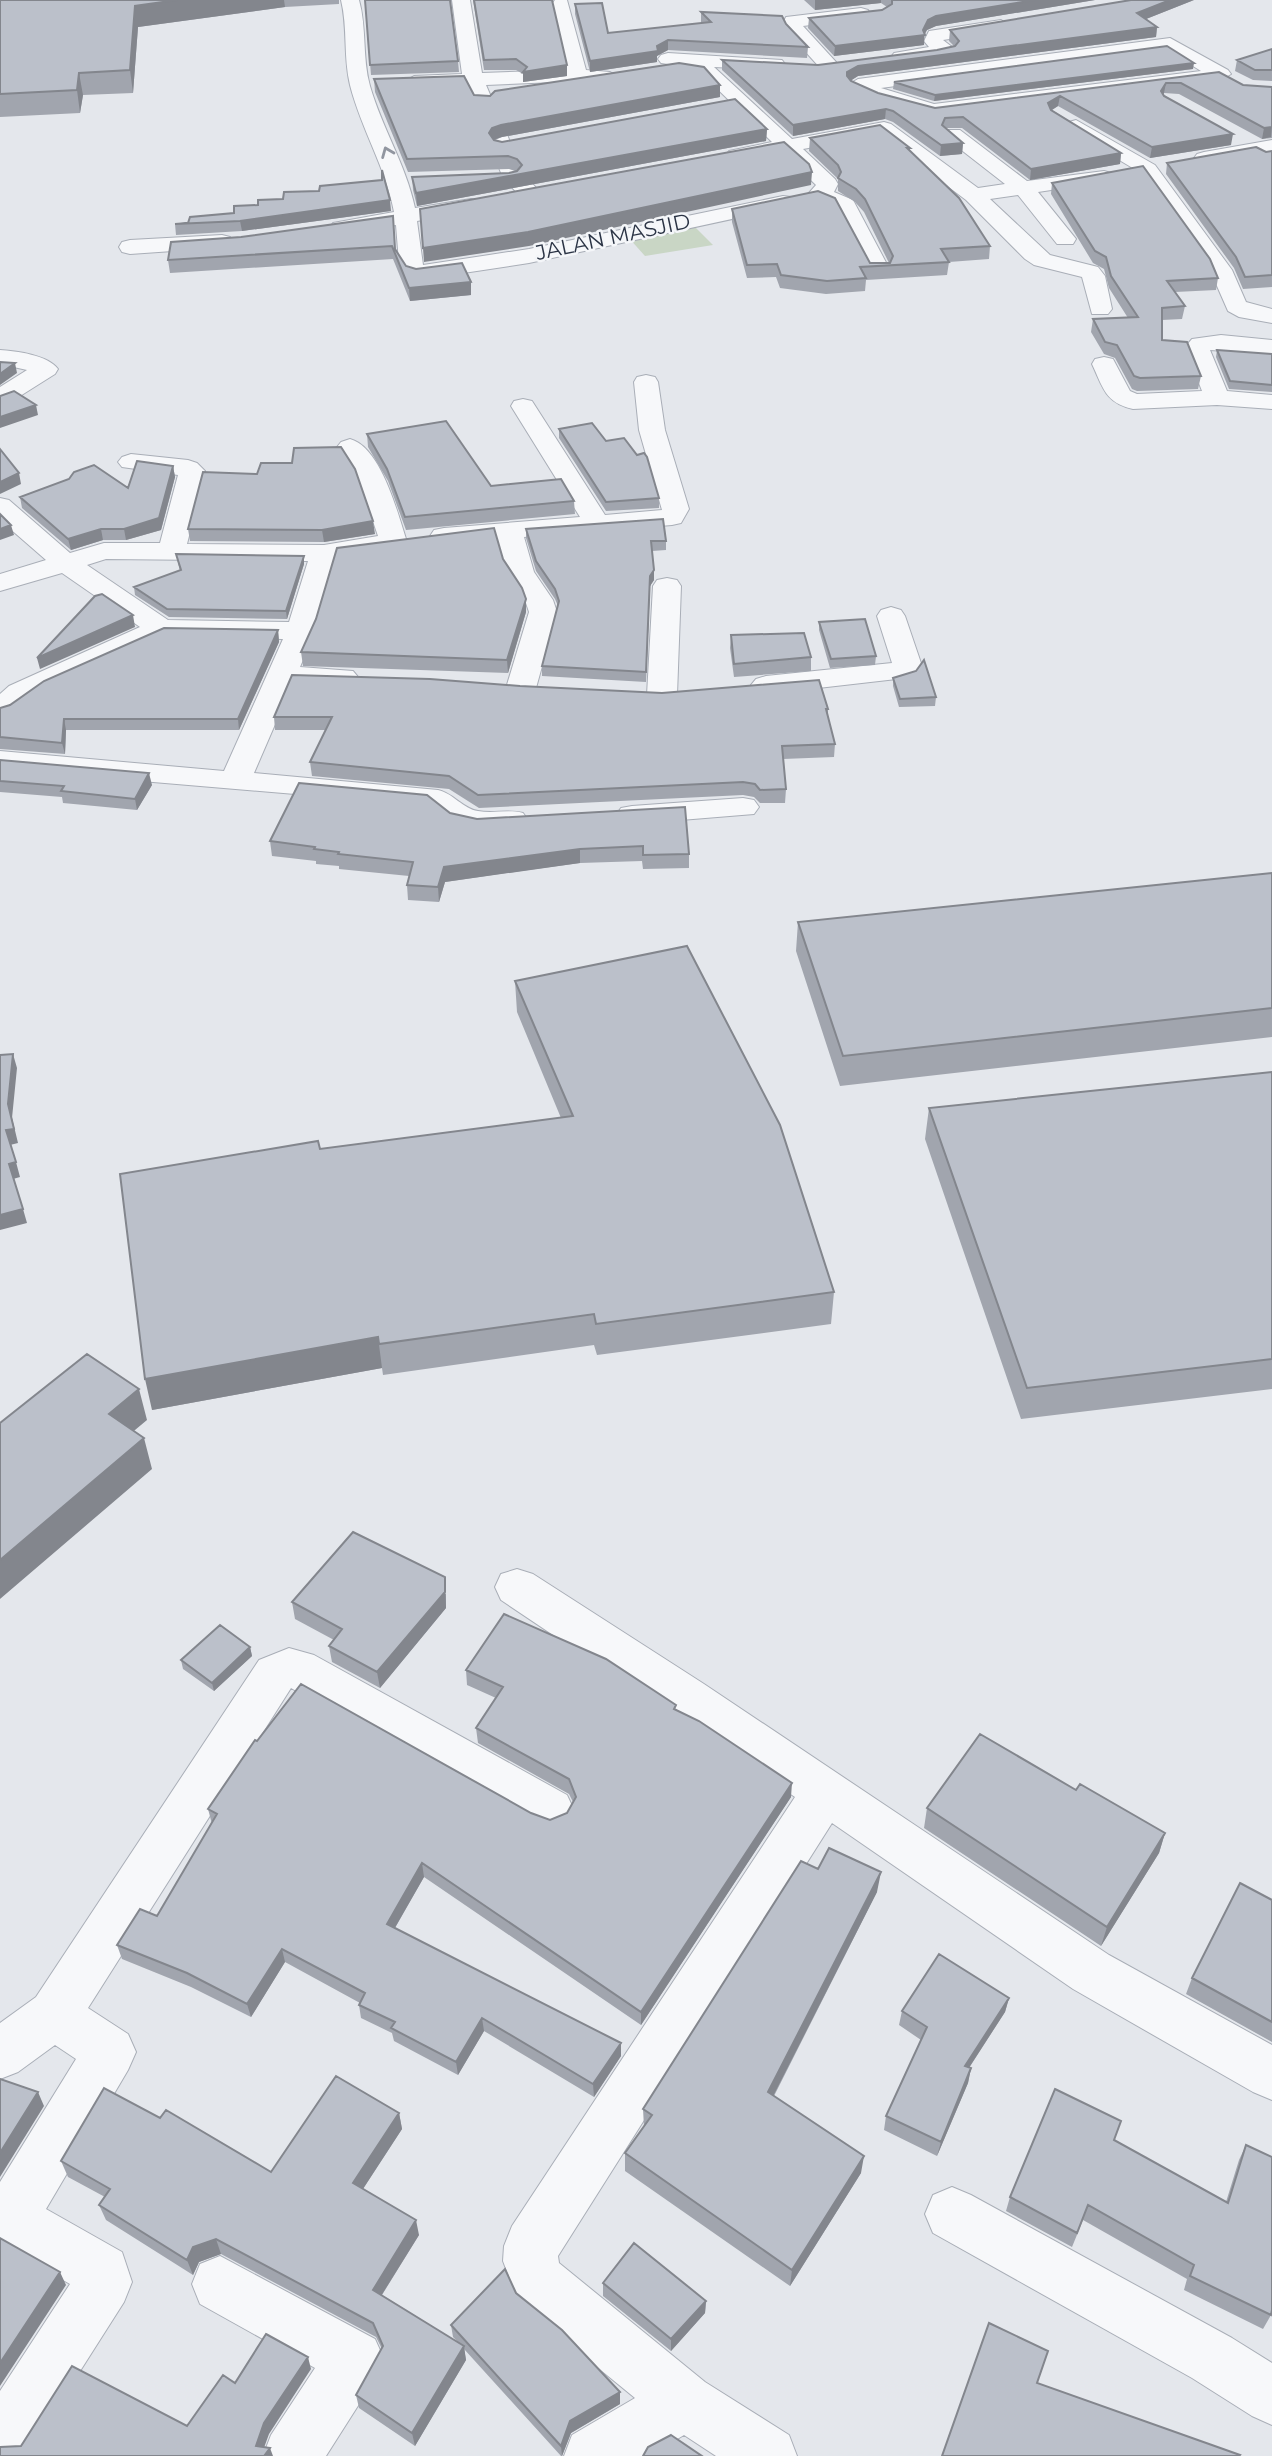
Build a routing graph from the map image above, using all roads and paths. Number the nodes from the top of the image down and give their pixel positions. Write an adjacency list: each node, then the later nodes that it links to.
1 (350, 0): 15 (street)
2 (461, 0): 17 (street)
3 (561, 4): 13 (street)
4 (881, 12): 5 (street)
5 (857, 15): 7 (street); 10 (street)
6 (1015, 24): 7 (street)
7 (904, 56): 8 (street)
8 (879, 60)
9 (854, 63): 10 (street)
10 (811, 66): 18 (street); 21 (street)
11 (633, 74): 14 (street)
12 (1221, 74): 12 (street); 16 (street)
13 (578, 75): 14 (street); 17 (street)
14 (610, 78): 17 (street)
15 (359, 84): 17 (street); 31 (street, one-way to 15)
16 (1239, 84)
17 (478, 88): 25 (street)
18 (739, 102): 19 (street); 26 (street)
19 (713, 107)
20 (1059, 115): 29 (street)
21 (889, 132): 26 (street); 37 (street)
22 (953, 134): 35 (street)
23 (1236, 135): 27 (street)
24 (528, 141): 25 (street)
25 (502, 146): 33 (street)
26 (788, 146): 28 (street); 36 (street)
27 (1267, 151): 29 (street)
28 (720, 158)
29 (1148, 169): 35 (street); 45 (street)
30 (489, 179): 33 (street)
31 (399, 181): 32 (street); 38 (street)
32 (425, 181)
33 (522, 185): 34 (street); 38 (street)
34 (557, 188)
35 (1025, 190): 37 (street); 40 (street)
36 (819, 194): 38 (street, JALAN MASJID); 43 (street)
37 (974, 195): 44 (street)
38 (407, 217): 39 (street)
39 (314, 232)
40 (1065, 239)
41 (248, 240): 42 (street)
42 (130, 247)
43 (879, 270)
44 (1100, 309)
45 (1272, 316)
46 (1272, 347): 51 (street)
47 (0, 357): 50 (street)
48 (1104, 364): 51 (street)
49 (646, 382): 57 (street)
50 (2, 396)
51 (1217, 398): 52 (street)
52 (1272, 402)
53 (523, 406): 57 (street)
54 (350, 447): 59 (street)
55 (131, 462): 60 (street)
56 (8, 502): 62 (street)
57 (598, 524): 58 (street)
58 (508, 529): 59 (street); 70 (street)
59 (393, 542): 61 (street)
60 (172, 549): 61 (street); 62 (street)
61 (324, 553): 67 (street)
62 (64, 562): 63 (street); 66 (street)
63 (0, 583)
64 (667, 586): 72 (street)
65 (891, 616): 71 (street)
66 (161, 628): 67 (street); 73 (street)
67 (301, 631): 68 (street)
68 (282, 676): 69 (street); 75 (street)
69 (377, 678)
70 (521, 687)
71 (745, 687)
72 (663, 693)
73 (0, 710)
74 (0, 760): 75 (street)
75 (235, 781): 78 (street)
76 (743, 807): 77 (street)
77 (597, 816)
78 (536, 819)
79 (517, 1587): 80 (street)
80 (824, 1793): 84 (street); 88 (street)
81 (550, 1810): 82 (street)
82 (54, 2015): 83 (street); 89 (street)
83 (0, 2054)
84 (1272, 2074)
85 (952, 2214): 87 (street)
86 (220, 2284): 90 (street)
87 (1272, 2396)
88 (685, 2402): 91 (street); 92 (street)
89 (0, 2444)
90 (292, 2456)
91 (593, 2456)
92 (768, 2456)

